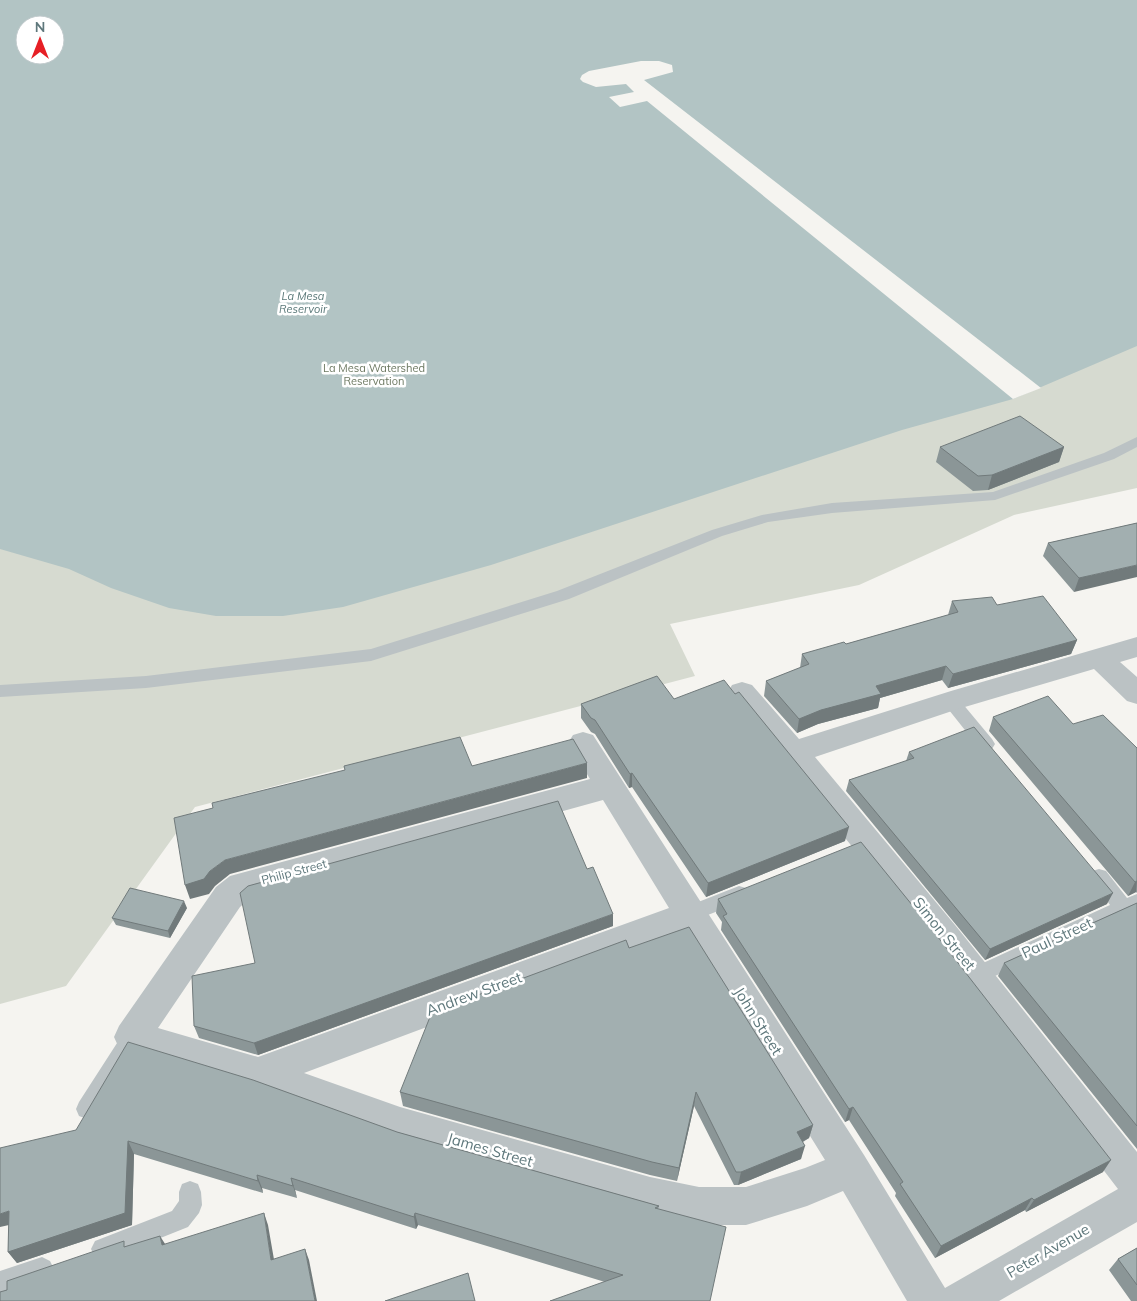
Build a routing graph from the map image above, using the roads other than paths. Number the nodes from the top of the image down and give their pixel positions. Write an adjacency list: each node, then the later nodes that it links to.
1 (1137, 442): 4 (lane)
2 (1137, 647): 3 (street)
3 (1099, 658): 6 (street); 7 (street)
4 (0, 691)
5 (742, 692): 9 (street, Simon Street)
6 (1137, 694)
7 (951, 701): 9 (street); 10 (lane)
8 (583, 743): 11 (street, John Street)
9 (794, 752): 16 (street, Simon Street)
10 (996, 755)
11 (610, 786): 15 (street, John Street); 17 (street, Philip Street)
12 (1086, 862): 14 (lane)
13 (752, 888): 15 (lane)
14 (1131, 905): 16 (lane, Paul Street)
15 (690, 914): 18 (street, Andrew Street); 20 (street, John Street)
16 (977, 975): 21 (street, Simon Street)
17 (132, 1037): 18 (street, James Street); 19 (lane, Philip Street)
18 (258, 1074): 20 (street, James Street)
19 (87, 1109)
20 (851, 1168): 25 (street, John Street)
21 (1137, 1183)
22 (190, 1192): 24 (lane)
23 (1137, 1200): 26 (street, Peter Avenue)
24 (0, 1283)
25 (930, 1301)
26 (960, 1301)

